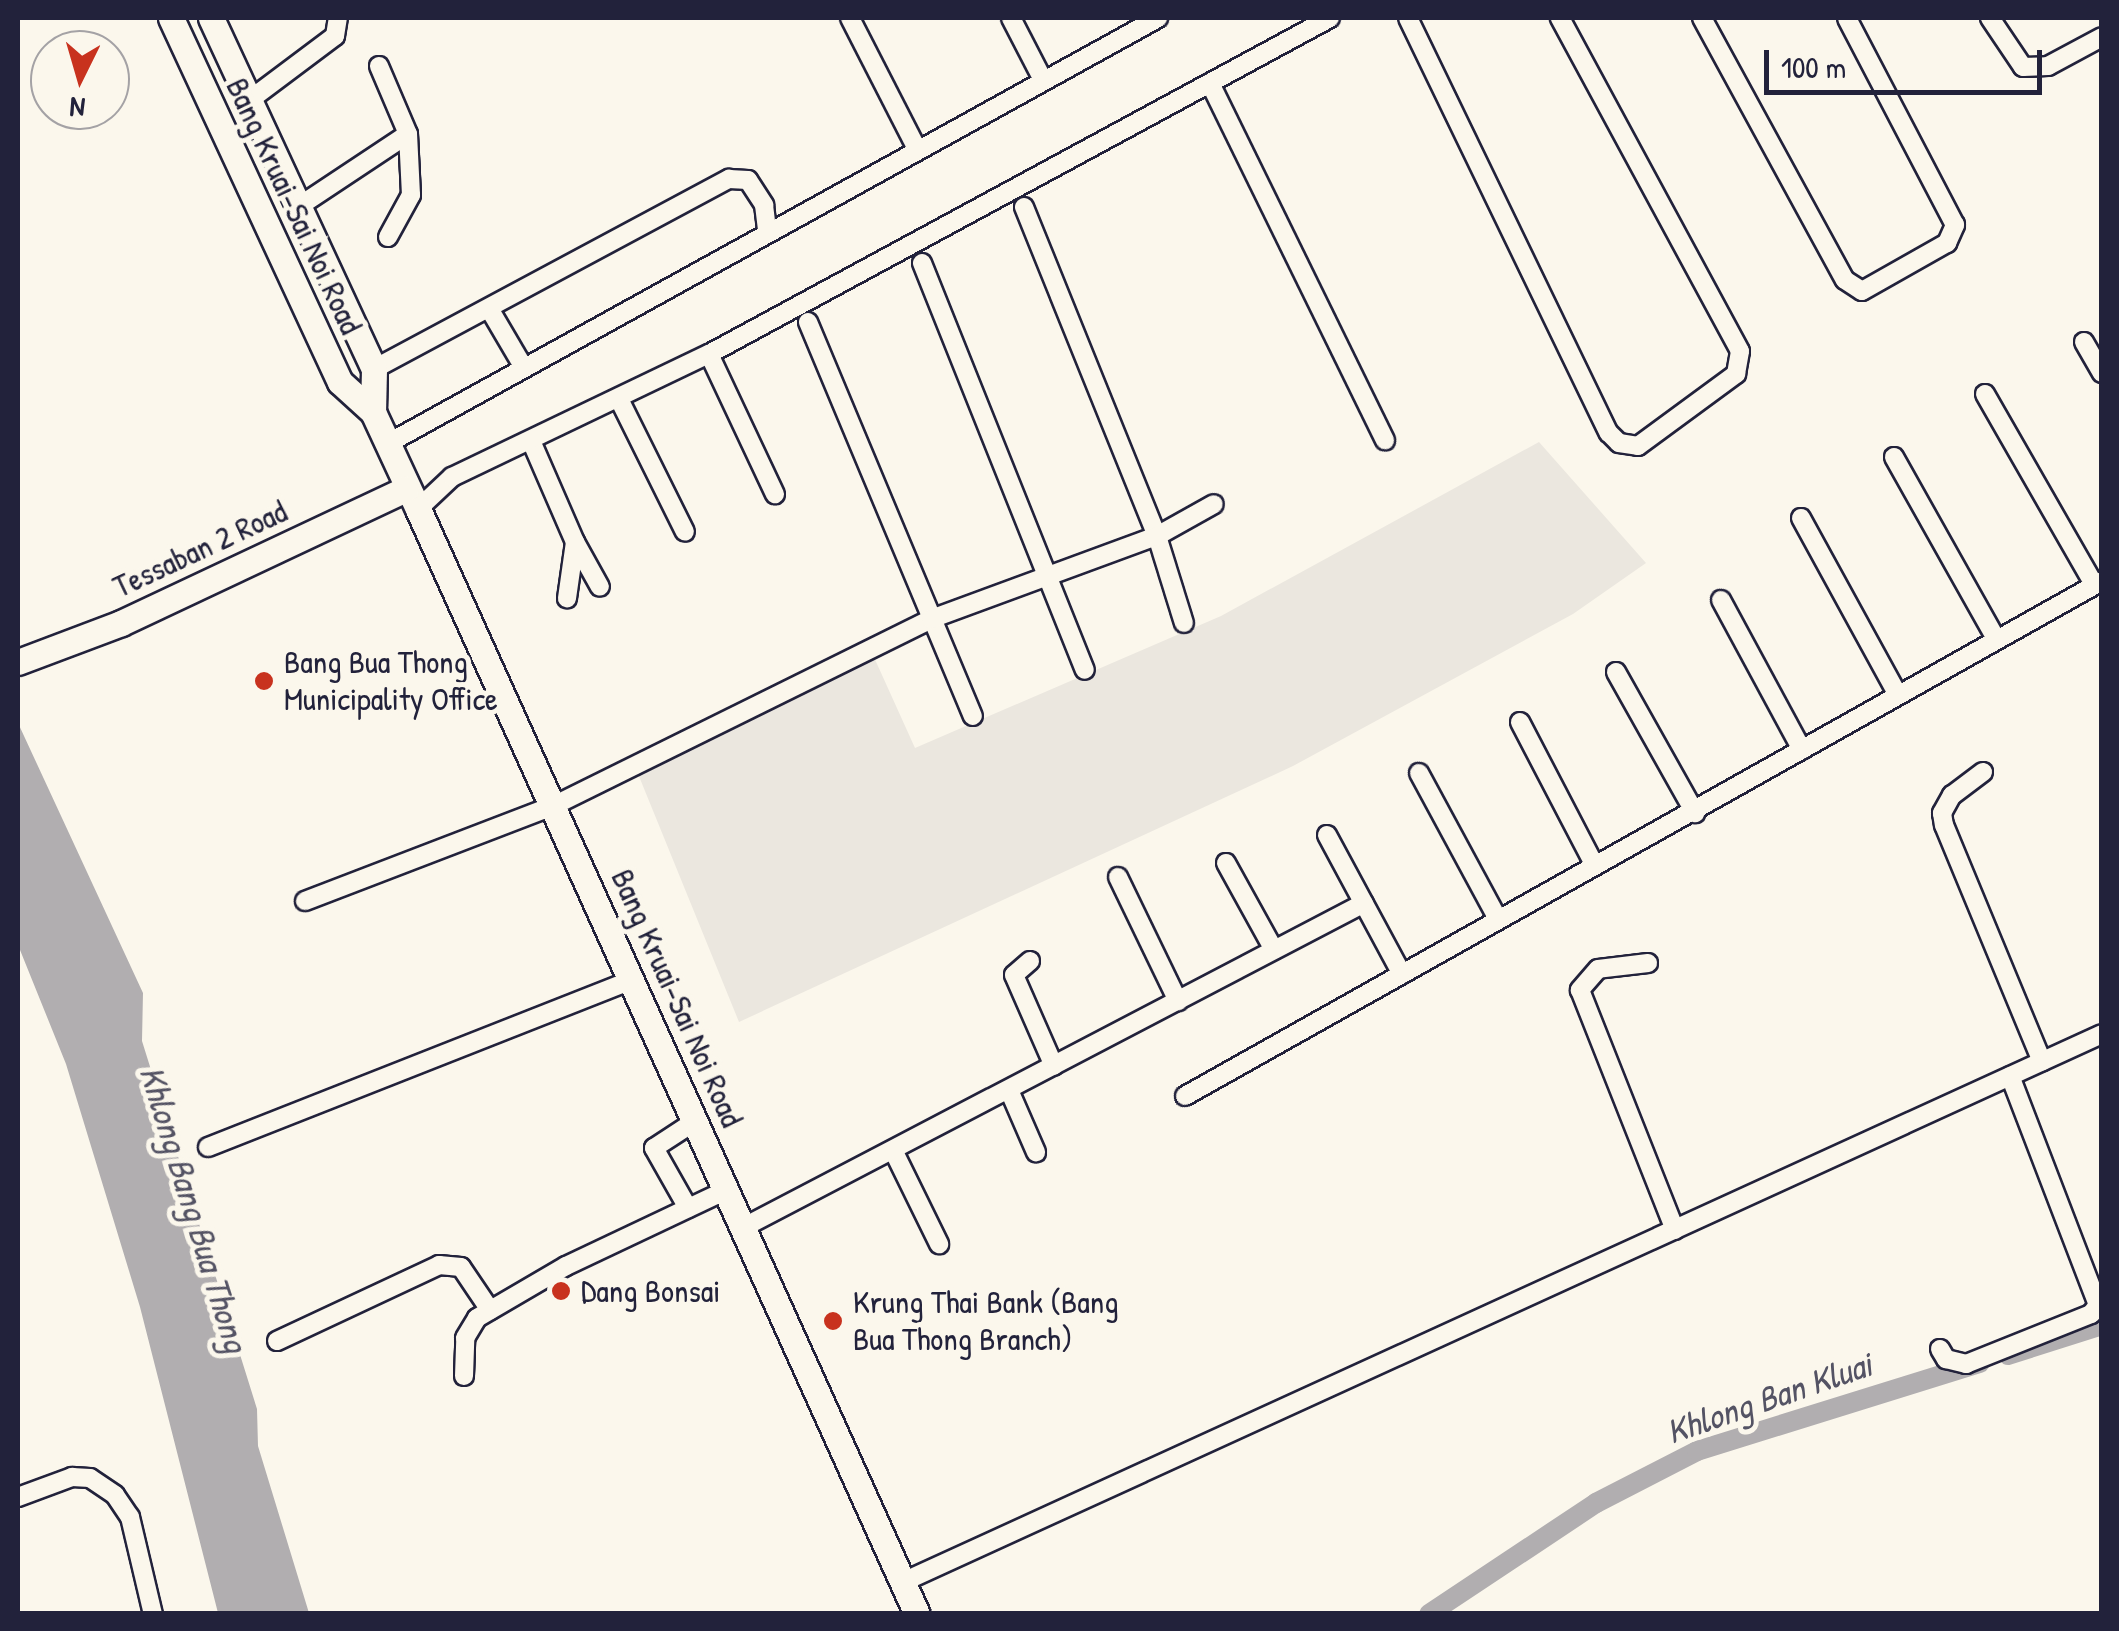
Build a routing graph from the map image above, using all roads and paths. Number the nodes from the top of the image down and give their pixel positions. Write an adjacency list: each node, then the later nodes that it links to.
1 (171, 18): 34 (main road, Bang Kruai-Sai Noi Road)
2 (211, 18): 17 (main road, Bang Kruai-Sai Noi Road)
3 (338, 18): 17 (street)
4 (850, 18): 19 (street)
5 (1011, 18): 15 (street)
6 (1158, 18): 15 (street)
7 (1330, 18): 16 (street)
8 (1408, 18): 9 (street)
9 (1560, 18)
10 (1702, 18): 11 (street)
11 (1847, 18)
12 (1990, 18): 13 (street)
13 (2102, 36)
14 (379, 66): 18 (street)
15 (1043, 80): 19 (street)
16 (1210, 82): 28 (street); 35 (street)
17 (247, 102): 20 (main road, Bang Kruai-Sai Noi Road)
18 (408, 134): 20 (street); 23 (street)
19 (917, 149): 22 (street)
20 (298, 207): 30 (main road, Bang Kruai-Sai Noi Road)
21 (1024, 207): 44 (street)
22 (767, 231): 25 (street); 29 (street)
23 (388, 236)
24 (922, 263): 46 (street)
25 (490, 310): 29 (street); 30 (street)
26 (808, 322): 51 (street)
27 (2084, 342): 31 (street)
28 (709, 354): 33 (street); 39 (street)
29 (524, 368): 37 (street)
30 (374, 369): 34 (main road, Bang Kruai-Sai Noi Road)
31 (2102, 373)
32 (1985, 394): 47 (street)
33 (620, 399): 36 (street); 43 (street)
34 (372, 412): 37 (main road, Bang Kruai-Sai Noi Road)
35 (1385, 440)
36 (532, 443): 40 (street); 45 (street)
37 (386, 444): 40 (main road, Bang Kruai-Sai Noi Road)
38 (1894, 457): 53 (street)
39 (775, 494)
40 (412, 499): 54 (main road, Tessaban 2 Road); 63 (main road, Bang Kruai-Sai Noi Road)
41 (1214, 504): 44 (street)
42 (1800, 518): 57 (street)
43 (685, 532)
44 (1156, 536): 46 (street); 52 (street)
45 (575, 542): 48 (street); 49 (street)
46 (1050, 577): 51 (street); 55 (street)
47 (2098, 582): 53 (street)
48 (600, 587)
49 (567, 598)
50 (1720, 600): 60 (street)
51 (931, 619): 58 (street); 63 (street)
52 (1184, 623)
53 (1995, 637): 57 (street)
54 (18, 662)
55 (1085, 670)
56 (1616, 672): 64 (street)
57 (1898, 694): 60 (street)
58 (973, 716)
59 (1520, 722): 67 (street)
60 (1802, 750): 64 (street)
61 (1982, 772): 79 (street)
62 (1419, 773): 71 (street)
63 (555, 806): 69 (street); 76 (main road, Bang Kruai-Sai Noi Road)
64 (1695, 813): 67 (street)
65 (1327, 835): 70 (street)
66 (1226, 863): 72 (street)
67 (1595, 866): 71 (street)
68 (1118, 878): 77 (street)
69 (305, 902)
70 (1364, 903): 72 (street); 75 (street)
71 (1498, 919): 75 (street)
72 (1274, 950): 77 (street)
73 (1030, 960): 80 (street)
74 (1648, 963): 91 (street)
75 (1402, 974): 83 (street)
76 (632, 980): 84 (main road, Bang Kruai-Sai Noi Road); 85 (street)
77 (1178, 1001): 80 (street)
78 (2102, 1034): 79 (street)
79 (2042, 1062): 81 (street)
80 (1054, 1066): 82 (street)
81 (2010, 1076): 91 (street); 95 (street)
82 (1008, 1090): 86 (street); 87 (street)
83 (1186, 1096)
84 (697, 1120): 88 (main road, Bang Kruai-Sai Noi Road); 89 (street)
85 (208, 1147)
86 (893, 1150): 90 (street); 92 (street)
87 (1036, 1152)
88 (729, 1189): 89 (street); 90 (main road, Bang Kruai-Sai Noi Road)
89 (688, 1208): 93 (street)
90 (746, 1226): 98 (main road, Bang Kruai-Sai Noi Road)
91 (1675, 1230): 98 (street)
92 (939, 1244)
93 (490, 1310): 94 (street); 96 (street)
94 (277, 1341)
95 (1940, 1349)
96 (464, 1376)
97 (18, 1496): 100 (street)
98 (903, 1582): 99 (main road, Bang Kruai-Sai Noi Road)
99 (913, 1612)
100 (153, 1614)

